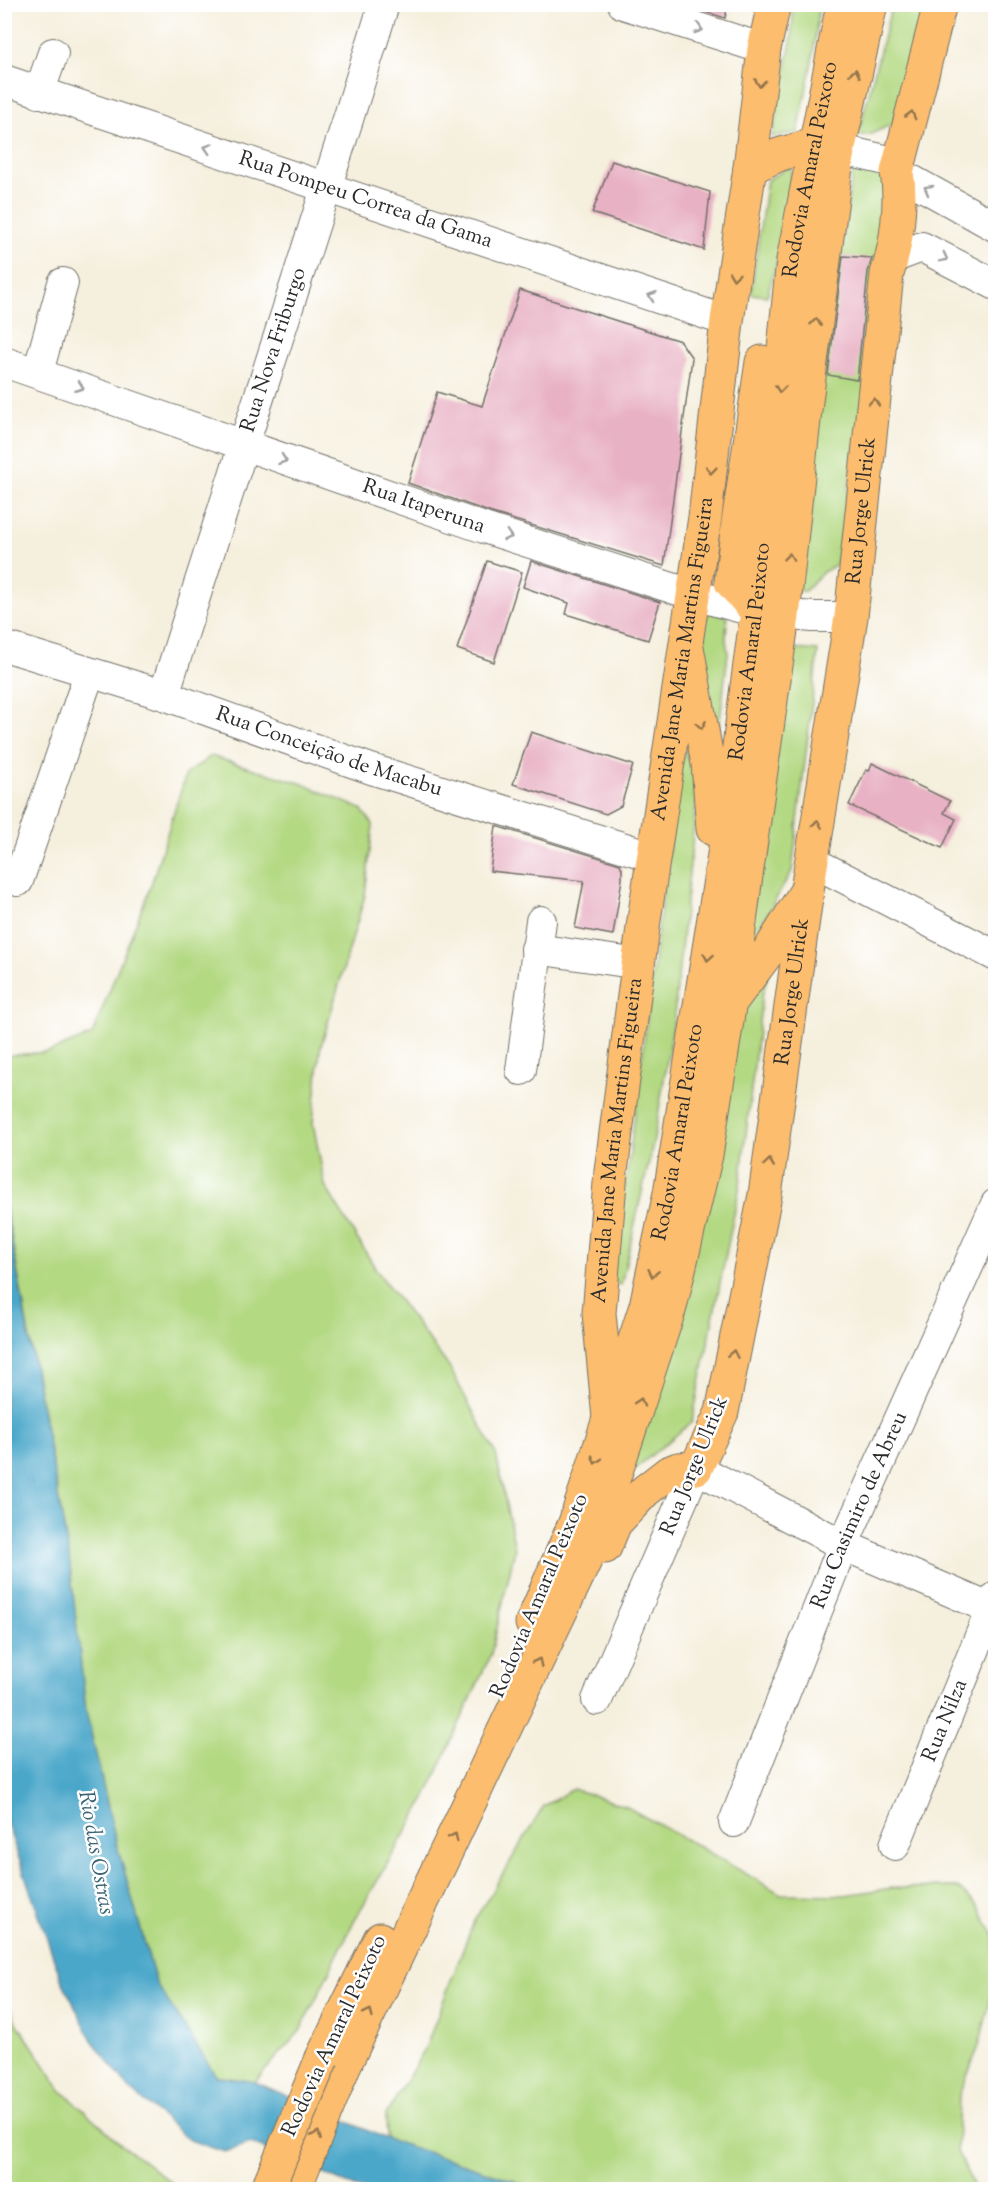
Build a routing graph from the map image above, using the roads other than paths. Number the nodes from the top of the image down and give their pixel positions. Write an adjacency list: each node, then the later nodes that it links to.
1 (384, 4): 14 (street, Rua Nova Friburgo)
2 (623, 4): 7 (street, one-way to 7)
3 (774, 4): 7 (main road, Avenida Jane Maria Martins Figueira)
4 (843, 4): 11 (main road, Rodovia Amaral Peixoto)
5 (871, 4): 11 (main road, Rodovia Amaral Peixoto, one-way to 5)
6 (940, 4): 13 (main road, Rua Jorge Ulrick, one-way to 6)
7 (764, 49): 12 (main road, Avenida Jane Maria Martins Figueira, one-way to 12)
8 (54, 53): 10 (street)
9 (4, 80): 10 (street, Rua Pompeu Correa da Gama)
10 (39, 93): 14 (street, Rua Pompeu Correa da Gama, one-way to 10)
11 (827, 147): 12 (main road); 13 (street); 24 (main road, Rodovia Amaral Peixoto, one-way to 11); 24 (main road, Rodovia Amaral Peixoto, one-way to 24)
12 (750, 168): 19 (main road, Avenida Jane Maria Martins Figueira, one-way to 19)
13 (897, 172): 15 (street, one-way to 13); 16 (main road, Rua Jorge Ulrick)
14 (328, 186): 19 (street, Rua Pompeu Correa da Gama, one-way to 14); 22 (street, Rua Nova Friburgo)
15 (996, 227)
16 (892, 258): 18 (street, one-way to 18); 25 (main road, Rua Jorge Ulrick, one-way to 16)
17 (63, 283): 21 (street)
18 (996, 285)
19 (727, 321): 23 (main road, Avenida Jane Maria Martins Figueira, one-way to 23)
20 (4, 362): 21 (street, Rua Itaperuna)
21 (38, 372): 22 (street, Rua Itaperuna, one-way to 22)
22 (243, 446): 23 (street, Rua Itaperuna, one-way to 23); 29 (street, Rua Nova Friburgo)
23 (694, 596): 24 (street, Rua Itaperuna); 27 (main road, Avenida Jane Maria Martins Figueira)
24 (770, 614): 25 (street, Rua Itaperuna); 33 (main road, Rodovia Amaral Peixoto); 36 (main road, Rodovia Amaral Peixoto)
25 (851, 617): 31 (main road, Rua Jorge Ulrick, one-way to 25)
26 (4, 646): 28 (street, Rua Conceição de Macabu)
27 (687, 647): 30 (main road, Avenida Jane Maria Martins Figueira); 33 (main road, one-way to 33)
28 (89, 674): 29 (street, Rua Conceição de Macabu); 32 (street)
29 (164, 695): 30 (street, Rua Conceição de Macabu)
30 (654, 857): 35 (main road, Avenida Jane Maria Martins Figueira)
31 (809, 876): 34 (street); 36 (main road); 42 (main road, Rua Jorge Ulrick, one-way to 31)
32 (18, 881)
33 (715, 912): 39 (main road, Rodovia Amaral Peixoto, one-way to 39)
34 (996, 956)
35 (639, 964): 37 (street); 40 (main road, Avenida Jane Maria Martins Figueira)
36 (730, 1001): 45 (main road, Rodovia Amaral Peixoto, one-way to 36)
37 (521, 1070)
38 (996, 1204): 43 (street, Rua Casimiro de Abreu)
39 (646, 1306): 40 (main road, Avenida Jane Maria Martins Figueira); 41 (main road, Rodovia Amaral Peixoto)
40 (599, 1313): 41 (main road, Avenida Jane Maria Martins Figueira)
41 (609, 1418): 49 (main road, Rodovia Amaral Peixoto, one-way to 49)
42 (696, 1468): 43 (street); 45 (main road); 46 (street, Rua Jorge Ulrick)
43 (843, 1545): 44 (street); 47 (street, Rua Casimiro de Abreu)
44 (994, 1605): 48 (street, Rua Nilza)
45 (558, 1620): 49 (main road, Rodovia Amaral Peixoto, one-way to 45)
46 (597, 1700)
47 (734, 1822)
48 (895, 1845)
49 (333, 2062): 51 (main road, Rodovia Amaral Peixoto, bridge); 53 (main road, Rodovia Amaral Peixoto, one-way to 49)
50 (259, 2190): 52 (main road)
51 (267, 2190)
52 (273, 2190)
53 (294, 2190)

